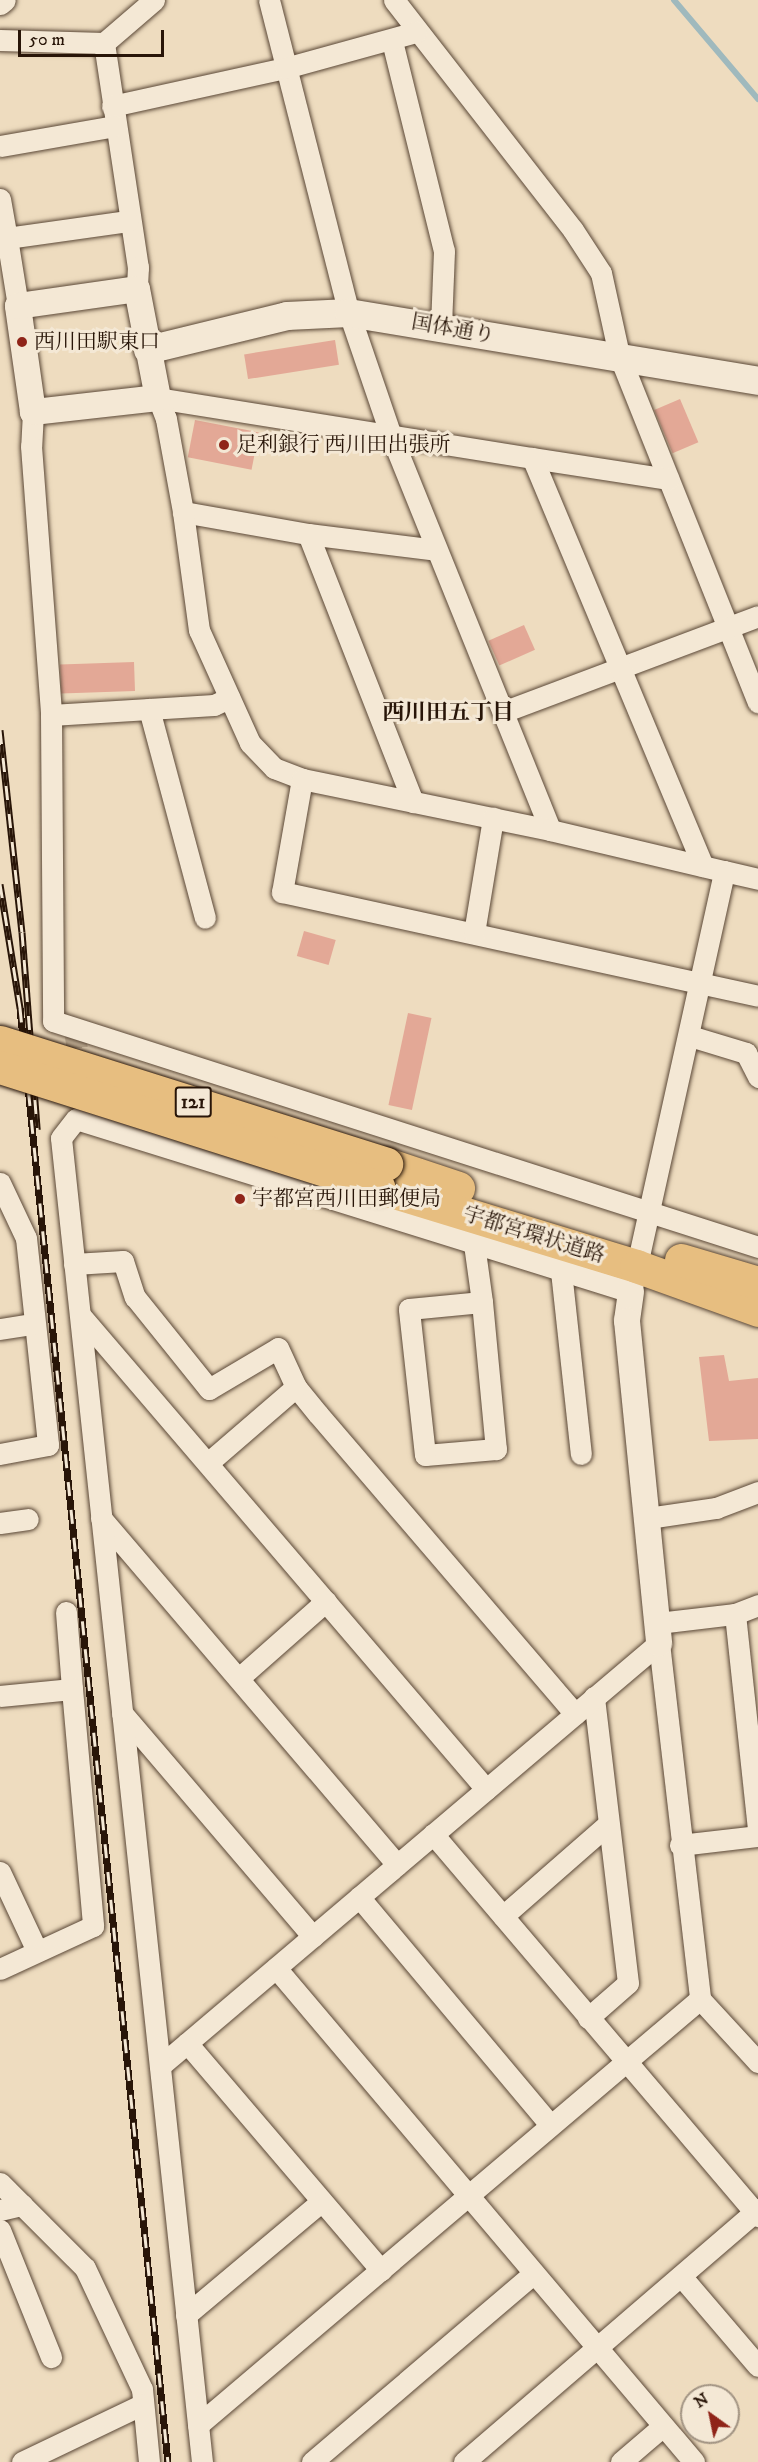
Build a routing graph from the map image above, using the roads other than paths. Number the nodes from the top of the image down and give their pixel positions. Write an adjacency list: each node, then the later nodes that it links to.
1 (5, 0): 5 (street)
2 (154, 0): 9 (street)
3 (269, 0): 10 (street)
4 (394, 0): 6 (street)
5 (0, 4)
6 (416, 32): 8 (street); 21 (street)
7 (0, 40): 9 (street)
8 (392, 41): 10 (street); 19 (street)
9 (104, 43): 11 (street)
10 (285, 68): 11 (street); 18 (street)
11 (114, 116): 12 (street); 14 (street)
12 (0, 146)
13 (0, 199): 15 (street)
14 (128, 221): 15 (street); 16 (street)
15 (7, 238): 17 (street)
16 (138, 290): 17 (street); 20 (street)
17 (18, 306): 24 (street)
18 (349, 312): 19 (main road, 国体通り); 20 (main road, 国体通り); 25 (street)
19 (441, 327): 21 (main road, 国体通り)
20 (148, 350): 23 (street)
21 (619, 355): 22 (main road, 国体通り); 27 (street)
22 (758, 381)
23 (158, 398): 24 (street); 25 (street); 28 (street)
24 (33, 412): 38 (street)
25 (390, 433): 26 (street); 30 (street)
26 (532, 458): 27 (street); 33 (street)
27 (668, 479): 32 (street)
28 (183, 512): 29 (street); 34 (street)
29 (308, 534): 30 (street); 40 (street)
30 (436, 549): 37 (street)
31 (758, 616): 32 (street)
32 (728, 628): 33 (street); 35 (street)
33 (620, 669): 37 (street); 43 (street)
34 (229, 698): 36 (street); 39 (street)
35 (758, 702)
36 (149, 709): 38 (street); 46 (street)
37 (502, 712): 42 (street)
38 (51, 715): 56 (street)
39 (302, 779): 40 (street); 47 (street)
40 (413, 802): 41 (street)
41 (493, 818): 42 (street); 47 (street)
42 (550, 830): 43 (street)
43 (703, 866): 44 (street)
44 (724, 871): 45 (street); 48 (street)
45 (758, 879)
46 (205, 918)
47 (474, 933): 48 (street)
48 (702, 983): 49 (street); 50 (street)
49 (758, 996)
50 (690, 1036): 53 (street); 56 (street)
51 (0, 1041): 54 (highway, 宇都宮環状道路 / 121, bridge)
52 (0, 1067): 54 (highway, 宇都宮環状道路 / 121, bridge)
53 (758, 1077)
54 (382, 1176): 62 (highway, 宇都宮環状道路 / 121)
55 (0, 1184): 57 (street)
56 (649, 1213): 60 (street); 62 (street)
57 (17, 1218): 58 (street); 68 (street)
58 (0, 1231)
59 (474, 1244): 61 (street); 63 (street); 65 (street)
60 (758, 1247)
61 (74, 1264): 67 (street); 70 (street)
62 (636, 1268): 63 (street); 64 (highway, 宇都宮環状道路 / 121); 66 (highway, 宇都宮環状道路 / 121); 76 (street)
63 (561, 1271): 72 (street)
64 (758, 1283)
65 (482, 1302): 65 (street)
66 (758, 1310)
67 (81, 1316): 73 (street); 75 (street)
68 (33, 1324): 69 (street); 71 (street)
69 (0, 1329)
70 (296, 1387): 73 (street); 89 (street)
71 (0, 1454)
72 (581, 1455)
73 (209, 1462): 79 (street)
74 (758, 1492): 76 (street)
75 (100, 1518): 84 (street); 88 (street)
76 (648, 1518): 83 (street)
77 (28, 1519): 78 (street)
78 (0, 1523)
79 (326, 1601): 84 (street); 91 (street)
80 (758, 1605): 82 (street)
81 (66, 1612): 85 (street)
82 (735, 1614): 83 (street); 90 (street)
83 (658, 1633): 87 (street); 96 (street)
84 (239, 1678): 97 (street)
85 (72, 1689): 86 (street); 102 (street)
86 (0, 1696)
87 (594, 1697): 89 (street); 92 (street)
88 (122, 1713): 101 (street); 110 (street)
89 (575, 1714): 91 (street)
90 (752, 1723): 93 (street)
91 (486, 1789): 94 (street)
92 (608, 1824): 100 (street); 106 (street)
93 (758, 1831)
94 (433, 1834): 97 (street); 100 (street)
95 (758, 1836): 96 (street)
96 (680, 1845): 105 (street)
97 (397, 1865): 99 (street)
98 (0, 1872): 102 (street)
99 (359, 1897): 101 (street); 111 (street)
100 (503, 1916): 106 (street)
101 (313, 1936): 103 (street)
102 (37, 1951): 104 (street)
103 (276, 1968): 107 (street); 113 (street)
104 (0, 1969)
105 (700, 1999): 108 (street); 109 (street)
106 (588, 2018): 109 (street)
107 (187, 2043): 110 (street); 114 (street)
108 (757, 2060)
109 (625, 2061): 111 (street); 117 (street)
110 (160, 2066): 122 (street)
111 (550, 2125): 113 (street)
112 (0, 2183): 115 (street)
113 (466, 2196): 119 (street); 120 (street)
114 (322, 2201): 119 (street); 122 (street)
115 (22, 2205): 116 (street); 126 (street)
116 (0, 2210)
117 (757, 2213): 121 (street)
118 (0, 2230): 124 (street)
119 (381, 2270): 127 (street)
120 (532, 2274): 123 (street); 132 (street)
121 (681, 2276): 123 (street); 125 (street)
122 (186, 2314): 127 (street)
123 (596, 2347): 128 (street); 133 (street)
124 (51, 2357)
125 (758, 2366)
126 (143, 2404): 129 (street); 130 (street)
127 (198, 2425): 131 (street)
128 (663, 2426): 134 (street); 135 (street)
129 (22, 2462)
130 (149, 2462)
131 (202, 2462)
132 (312, 2462)
133 (464, 2462)
134 (621, 2462)
135 (694, 2462)

